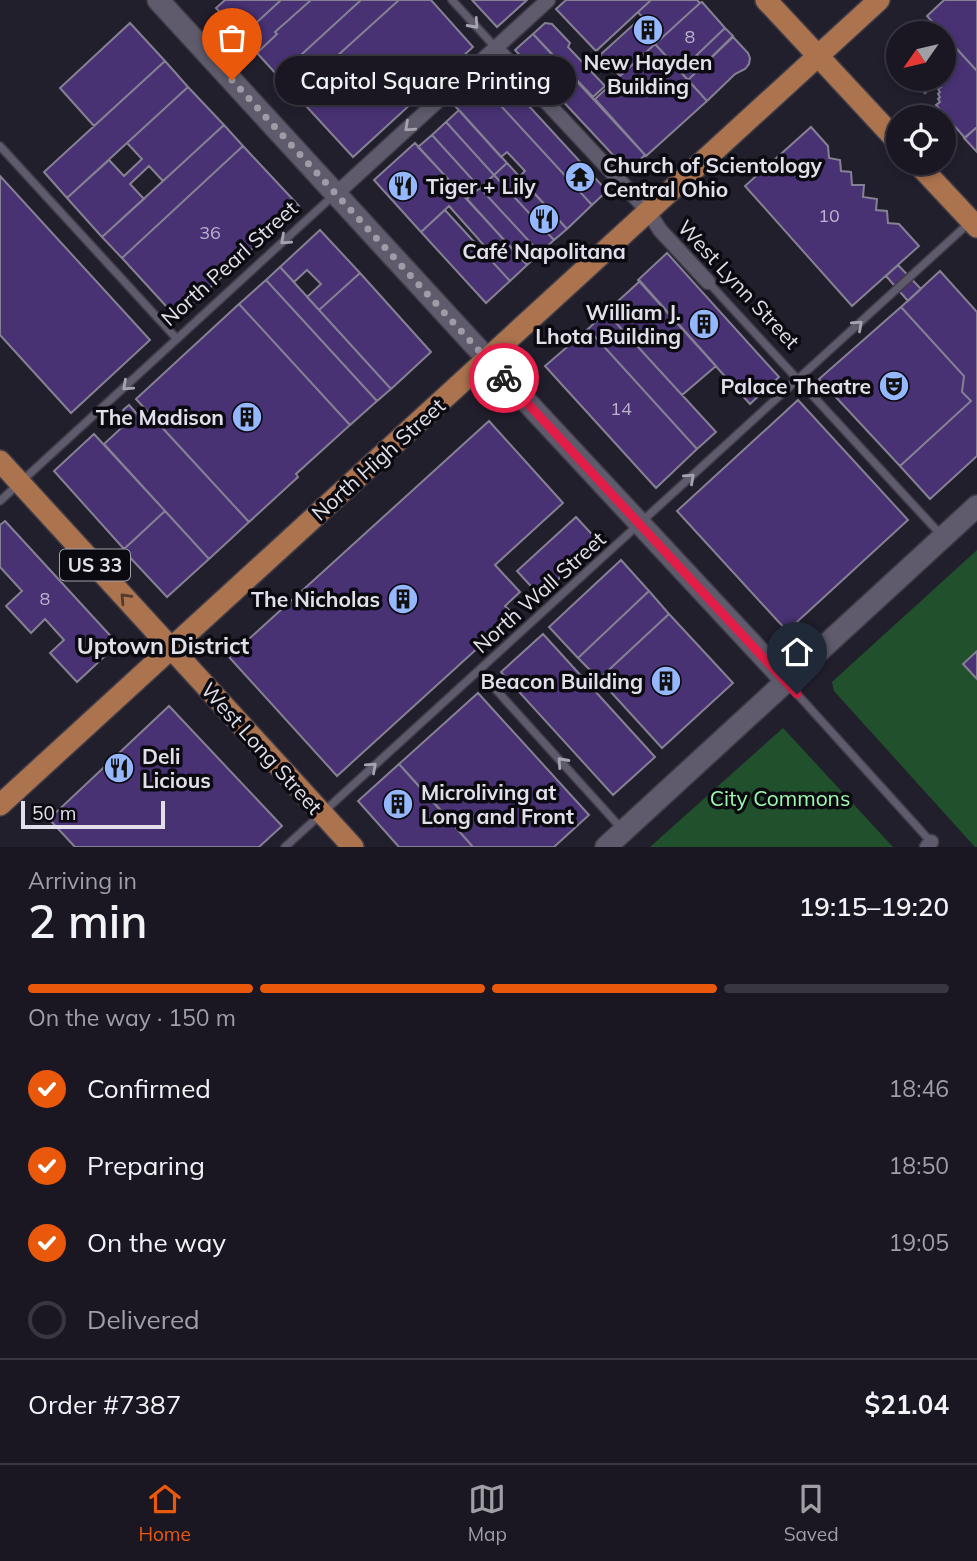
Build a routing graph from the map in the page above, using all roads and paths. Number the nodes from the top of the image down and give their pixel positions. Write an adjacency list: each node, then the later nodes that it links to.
1 (159, 0): 11 (street)
2 (452, 0): 6 (lane, one-way to 6)
3 (548, 0): 6 (street, North Pearl Street)
4 (766, 0): 7 (main road)
5 (879, 0): 7 (main road, North High Street)
6 (496, 48): 11 (street, North Pearl Street, one-way to 11); 12 (street, West Lynn Street)
7 (817, 56): 8 (main road); 12 (main road, North High Street)
8 (886, 129)
9 (0, 146): 15 (lane)
10 (929, 175): 13 (main road)
11 (336, 194): 15 (lane, North Pearl Street, one-way to 15); 16 (street)
12 (648, 211): 14 (street, West Lynn Street); 16 (main road, North High Street)
13 (975, 221): 17 (lane, North Wall Street, one-way to 13)
14 (708, 282): 17 (lane, West Lynn Street)
15 (177, 339): 19 (lane, North Pearl Street, one-way to 19)
16 (487, 359): 22 (street); 24 (main road, North High Street)
17 (798, 380): 22 (lane, North Wall Street, one-way to 17); 23 (lane, West Lynn Street)
18 (0, 461): 19 (main road, US 33)
19 (20, 483): 20 (lane, North Pearl Street); 24 (main road, US 33, one-way to 19)
20 (0, 500)
21 (977, 506): 23 (street)
22 (639, 524): 25 (lane, North Wall Street); 26 (street)
23 (944, 537): 26 (street)
24 (171, 648): 27 (main road, North High Street); 28 (main road, West Long Street / US 33)
25 (479, 671): 28 (lane, North Wall Street, one-way to 25); 29 (lane, one-way to 25)
26 (787, 682): 29 (street); 30 (lane)
27 (0, 805)
28 (322, 814): 31 (lane, North Wall Street); 32 (main road, West Long Street / US 33)
29 (624, 831): 33 (street)
30 (931, 845)
31 (285, 847)
32 (353, 847)
33 (606, 847)

